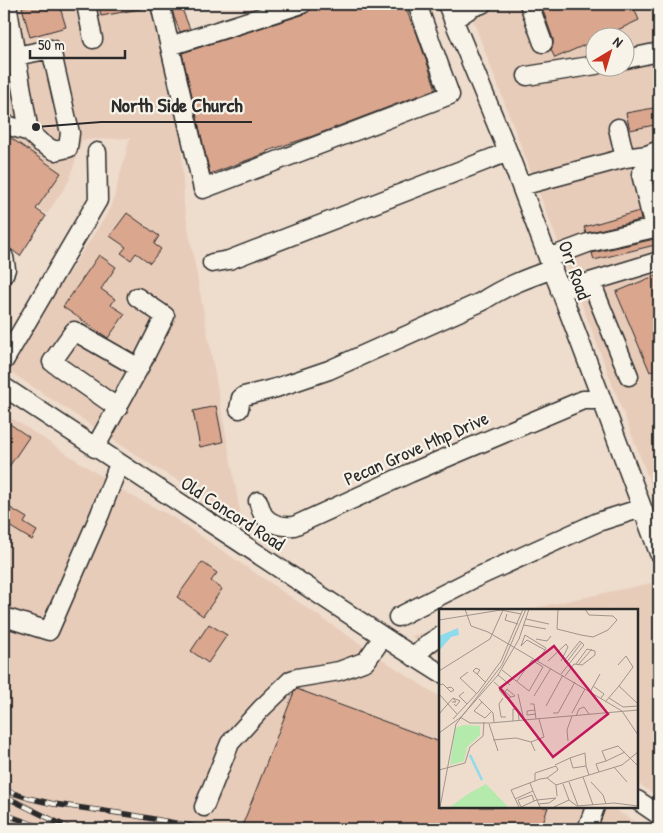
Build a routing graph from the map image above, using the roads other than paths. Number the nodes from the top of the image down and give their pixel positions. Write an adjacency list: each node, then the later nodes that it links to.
1 (7, 4): 13 (street)
2 (86, 4): 9 (street)
3 (160, 4): 11 (street)
4 (302, 4): 11 (street)
5 (417, 4): 11 (street)
6 (482, 4): 8 (street)
7 (529, 4): 10 (street)
8 (450, 12): 22 (street, Orr Road)
9 (93, 39)
10 (543, 43)
11 (170, 46)
12 (659, 52): 14 (street)
13 (16, 56): 19 (street); 19 (street)
14 (636, 57)
15 (586, 67): 16 (street)
16 (527, 76)
17 (4, 124): 19 (street)
18 (618, 128): 23 (street)
19 (29, 132)
20 (659, 150): 23 (street)
21 (97, 152): 36 (street)
22 (508, 152): 25 (street, Orr Road); 30 (street)
23 (625, 158): 25 (street)
24 (659, 169): 26 (street)
25 (521, 186): 31 (street, Orr Road)
26 (654, 200): 27 (street)
27 (657, 227): 31 (street)
28 (4, 257): 32 (street)
29 (659, 261): 33 (street)
30 (212, 264)
31 (551, 264): 34 (street, Orr Road); 42 (street)
32 (4, 274)
33 (592, 282): 34 (street); 38 (street)
34 (560, 292): 40 (street, Orr Road)
35 (136, 296): 37 (street)
36 (4, 361)
37 (139, 368): 41 (street); 41 (street)
38 (628, 376)
39 (4, 387): 43 (street, Old Concord Road)
40 (602, 400): 45 (street, Pecan Grove Mhp Drive); 46 (street, Orr Road)
41 (118, 408): 43 (street)
42 (239, 409)
43 (95, 448): 44 (street, Old Concord Road)
44 (119, 464): 48 (street); 50 (street, Old Concord Road)
45 (258, 501)
46 (642, 508): 47 (street, Orr Road); 49 (street)
47 (659, 554)
48 (4, 617)
49 (398, 617)
50 (383, 637): 52 (street, Old Concord Road); 55 (street)
51 (439, 637): 52 (street)
52 (414, 657): 53 (street, Old Concord Road)
53 (439, 672)
54 (638, 801): 57 (street)
55 (204, 807)
56 (595, 808): 58 (street)
57 (659, 814)
58 (587, 829)

